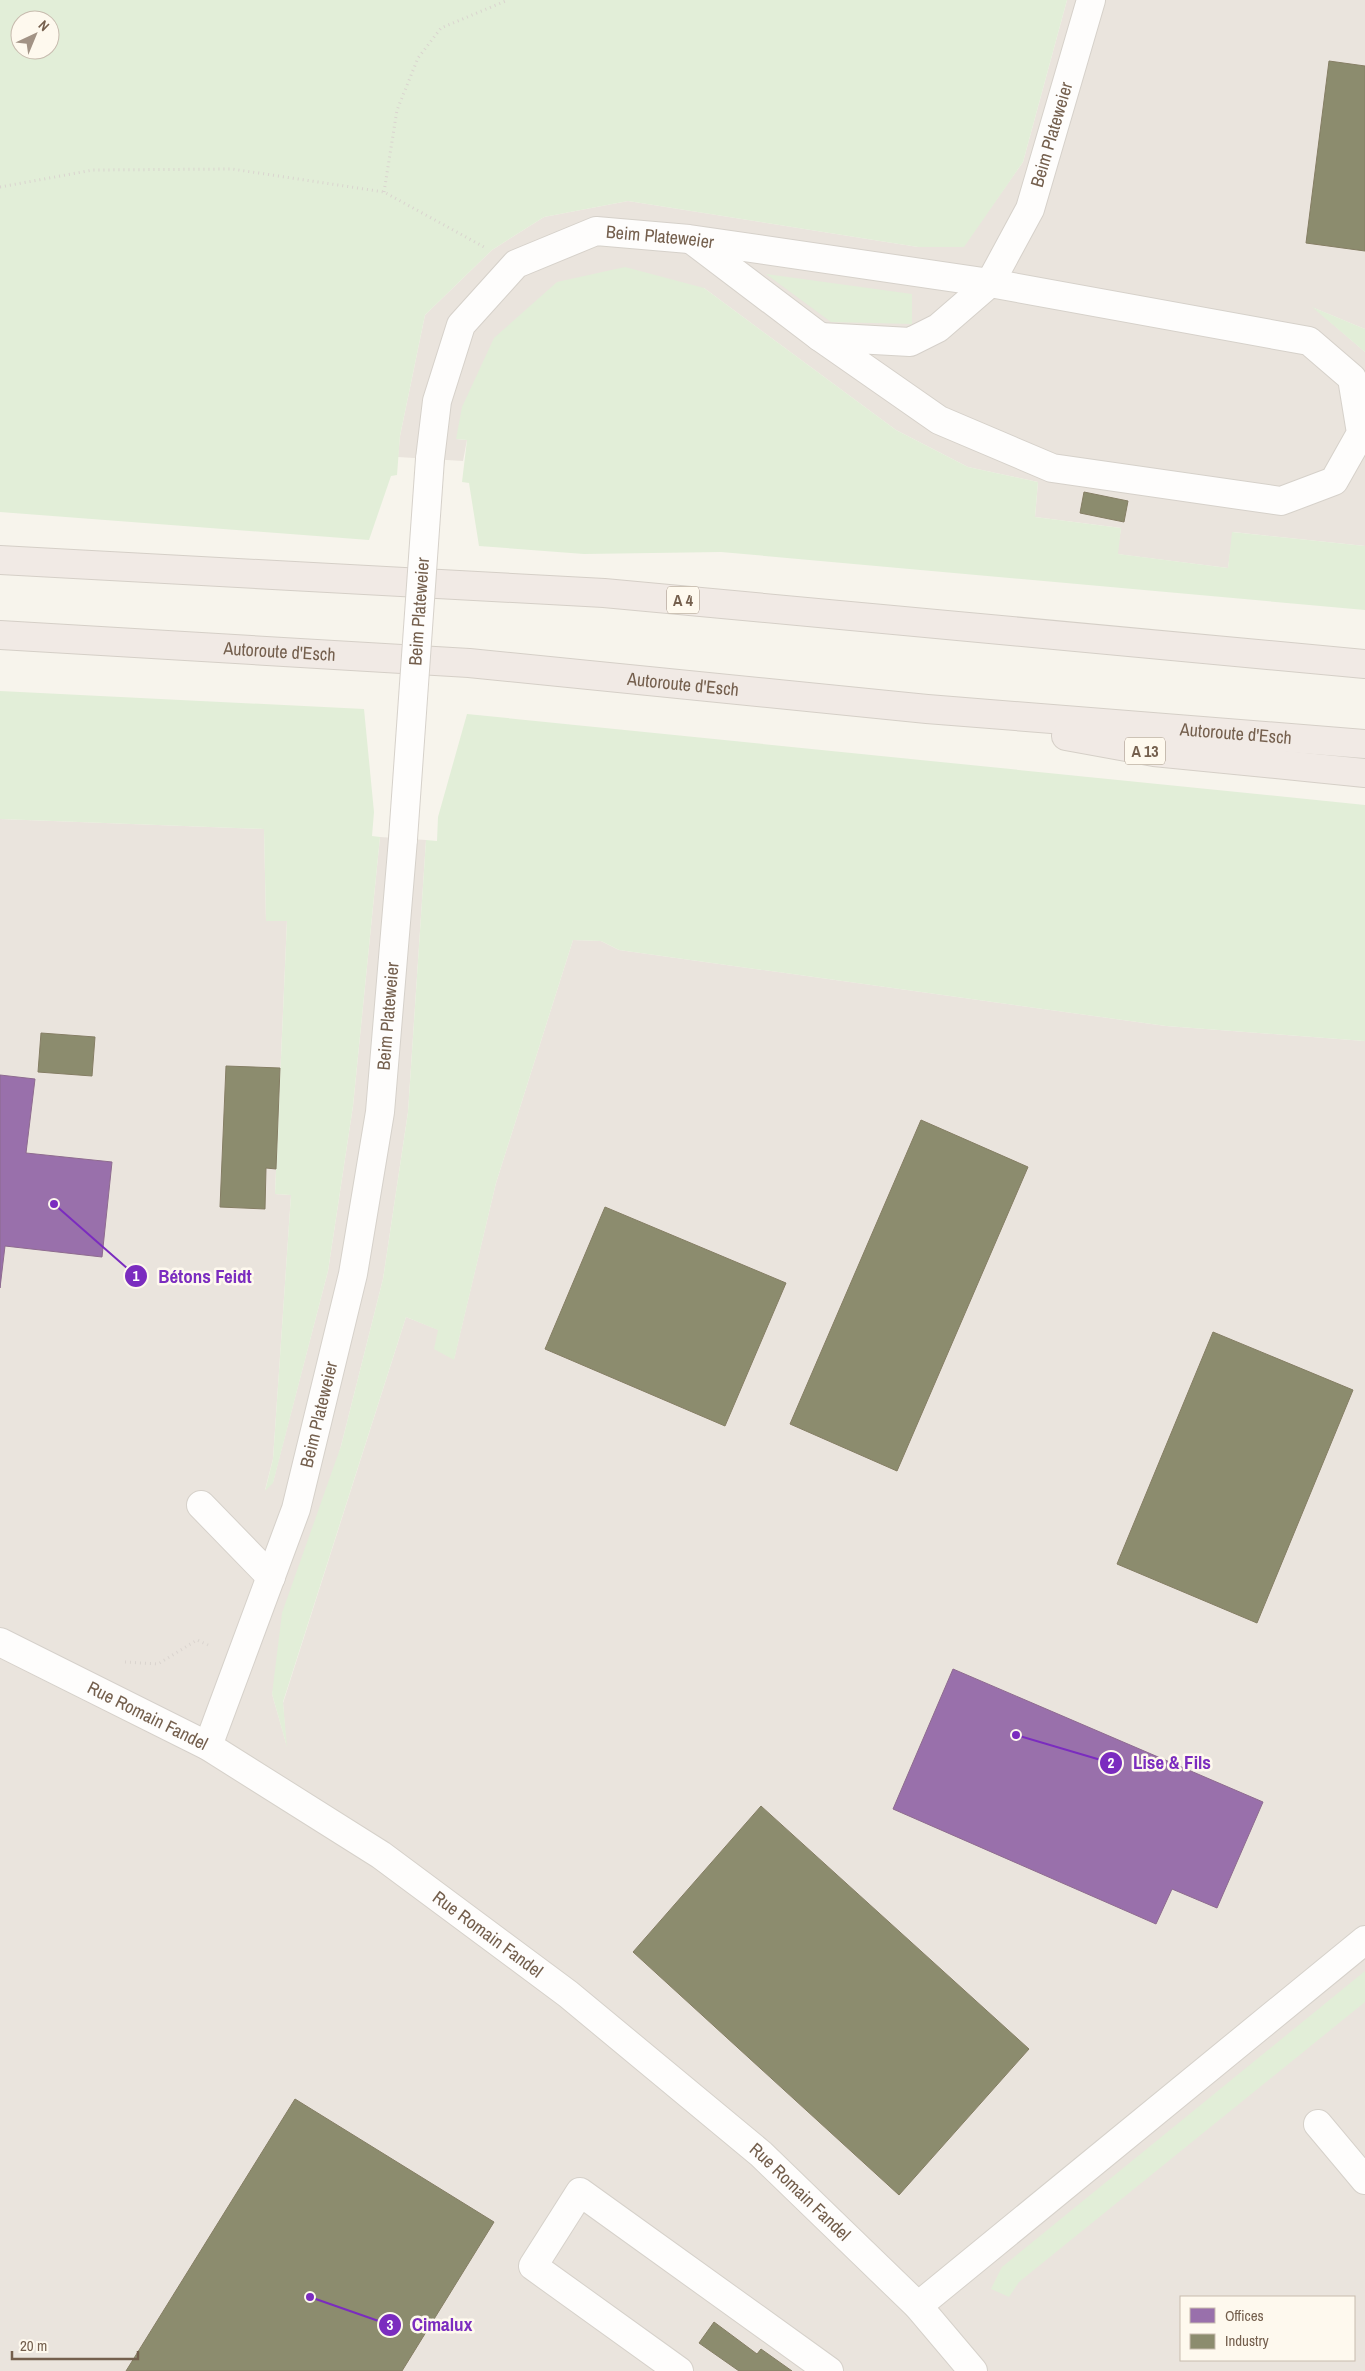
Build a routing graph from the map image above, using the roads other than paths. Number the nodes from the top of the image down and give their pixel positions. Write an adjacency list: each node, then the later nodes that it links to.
1 (1091, 0): 3 (street, Beim Plateweier)
2 (689, 239): 3 (street, Beim Plateweier); 4 (street); 12 (street, Beim Plateweier, bridge)
3 (990, 283): 4 (street); 4 (street)
4 (820, 337)
5 (0, 560): 7 (highway, A 4)
6 (2, 636): 8 (highway, Autoroute d'Esch)
7 (1365, 664)
8 (927, 709): 9 (highway, Autoroute d'Esch); 10 (highway, A 13)
9 (1365, 744)
10 (1365, 774)
11 (201, 1505): 12 (street)
12 (271, 1576): 14 (street, Beim Plateweier)
13 (0, 1642): 14 (street, Rue Romain Fandel)
14 (208, 1746): 18 (street, Rue Romain Fandel)
15 (1365, 1940): 18 (street)
16 (1318, 2124): 17 (street)
17 (1365, 2180)
18 (918, 2306): 21 (street, Rue Romain Fandel)
19 (679, 2371): 20 (street)
20 (829, 2371)
21 (973, 2371)

